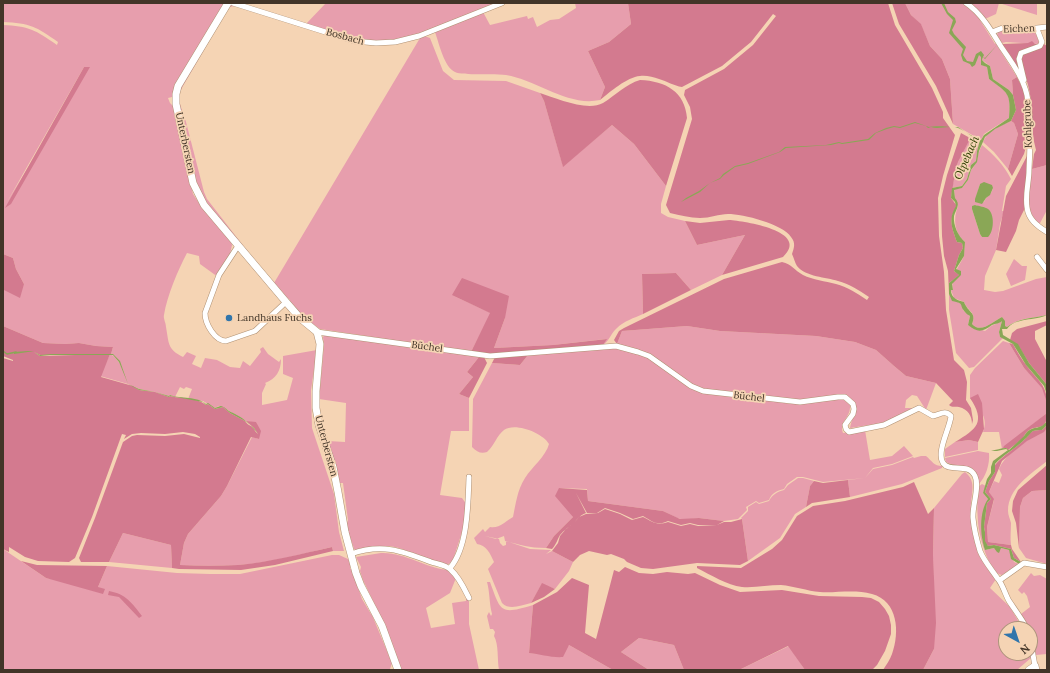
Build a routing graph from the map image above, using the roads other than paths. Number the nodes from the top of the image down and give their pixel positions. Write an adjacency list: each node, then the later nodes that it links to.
1 (228, 3): 10 (street, Unterbersten)
2 (233, 3): 3 (street, Bosbach)
3 (502, 3)
4 (966, 3): 7 (street, Kohlgrube)
5 (1047, 27): 6 (street, Eichen)
6 (1037, 29): 7 (street, Eichen); 8 (street)
7 (992, 32): 8 (street, Kohlgrube)
8 (1025, 87): 9 (street, Kohlgrube)
9 (1047, 232)
10 (238, 246): 13 (street, Unterbersten); 13 (street)
11 (1037, 257): 12 (street)
12 (1047, 270)
13 (286, 302): 14 (street, Unterbersten)
14 (317, 332): 16 (street, Unterbersten); 19 (street, Büchel)
15 (469, 477): 18 (street)
16 (351, 554): 18 (street); 22 (street, Unterbersten)
17 (1047, 567): 19 (street)
18 (450, 568): 20 (street)
19 (1000, 580): 21 (street)
20 (469, 598)
21 (1022, 621)
22 (398, 670)

